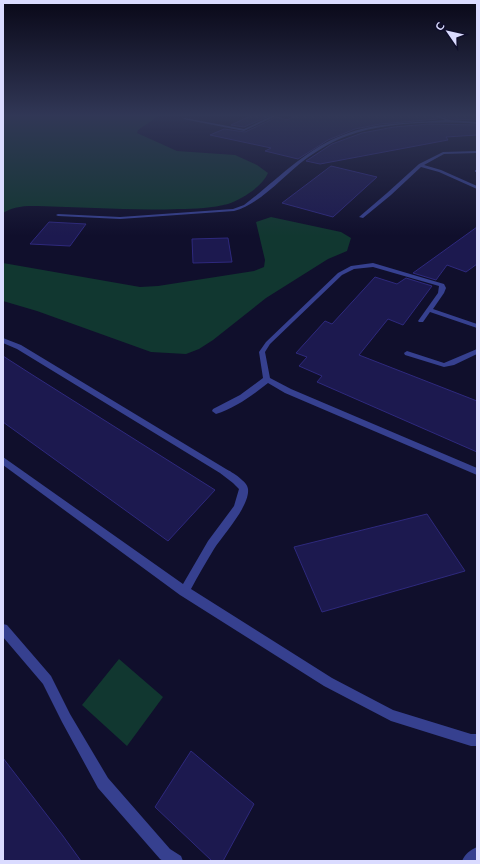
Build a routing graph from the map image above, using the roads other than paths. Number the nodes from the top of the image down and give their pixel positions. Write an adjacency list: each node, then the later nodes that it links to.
1 (310, 155): 7 (lane)
2 (439, 155): 3 (lane)
3 (420, 165): 5 (lane); 8 (lane)
4 (477, 183): 5 (lane)
5 (470, 184): 6 (lane)
6 (477, 188)
7 (58, 216)
8 (361, 217)
9 (429, 310): 10 (lane); 11 (lane); 15 (lane)
10 (421, 321)
11 (477, 326)
12 (3, 340): 19 (lane)
13 (477, 351): 14 (lane)
14 (407, 353)
15 (267, 379): 16 (lane); 18 (lane)
16 (216, 411)
17 (3, 460): 19 (lane)
18 (477, 472)
19 (184, 591): 21 (lane)
20 (3, 629): 23 (lane)
21 (477, 740)
22 (477, 854): 24 (lane)
23 (176, 861)
24 (469, 861)

